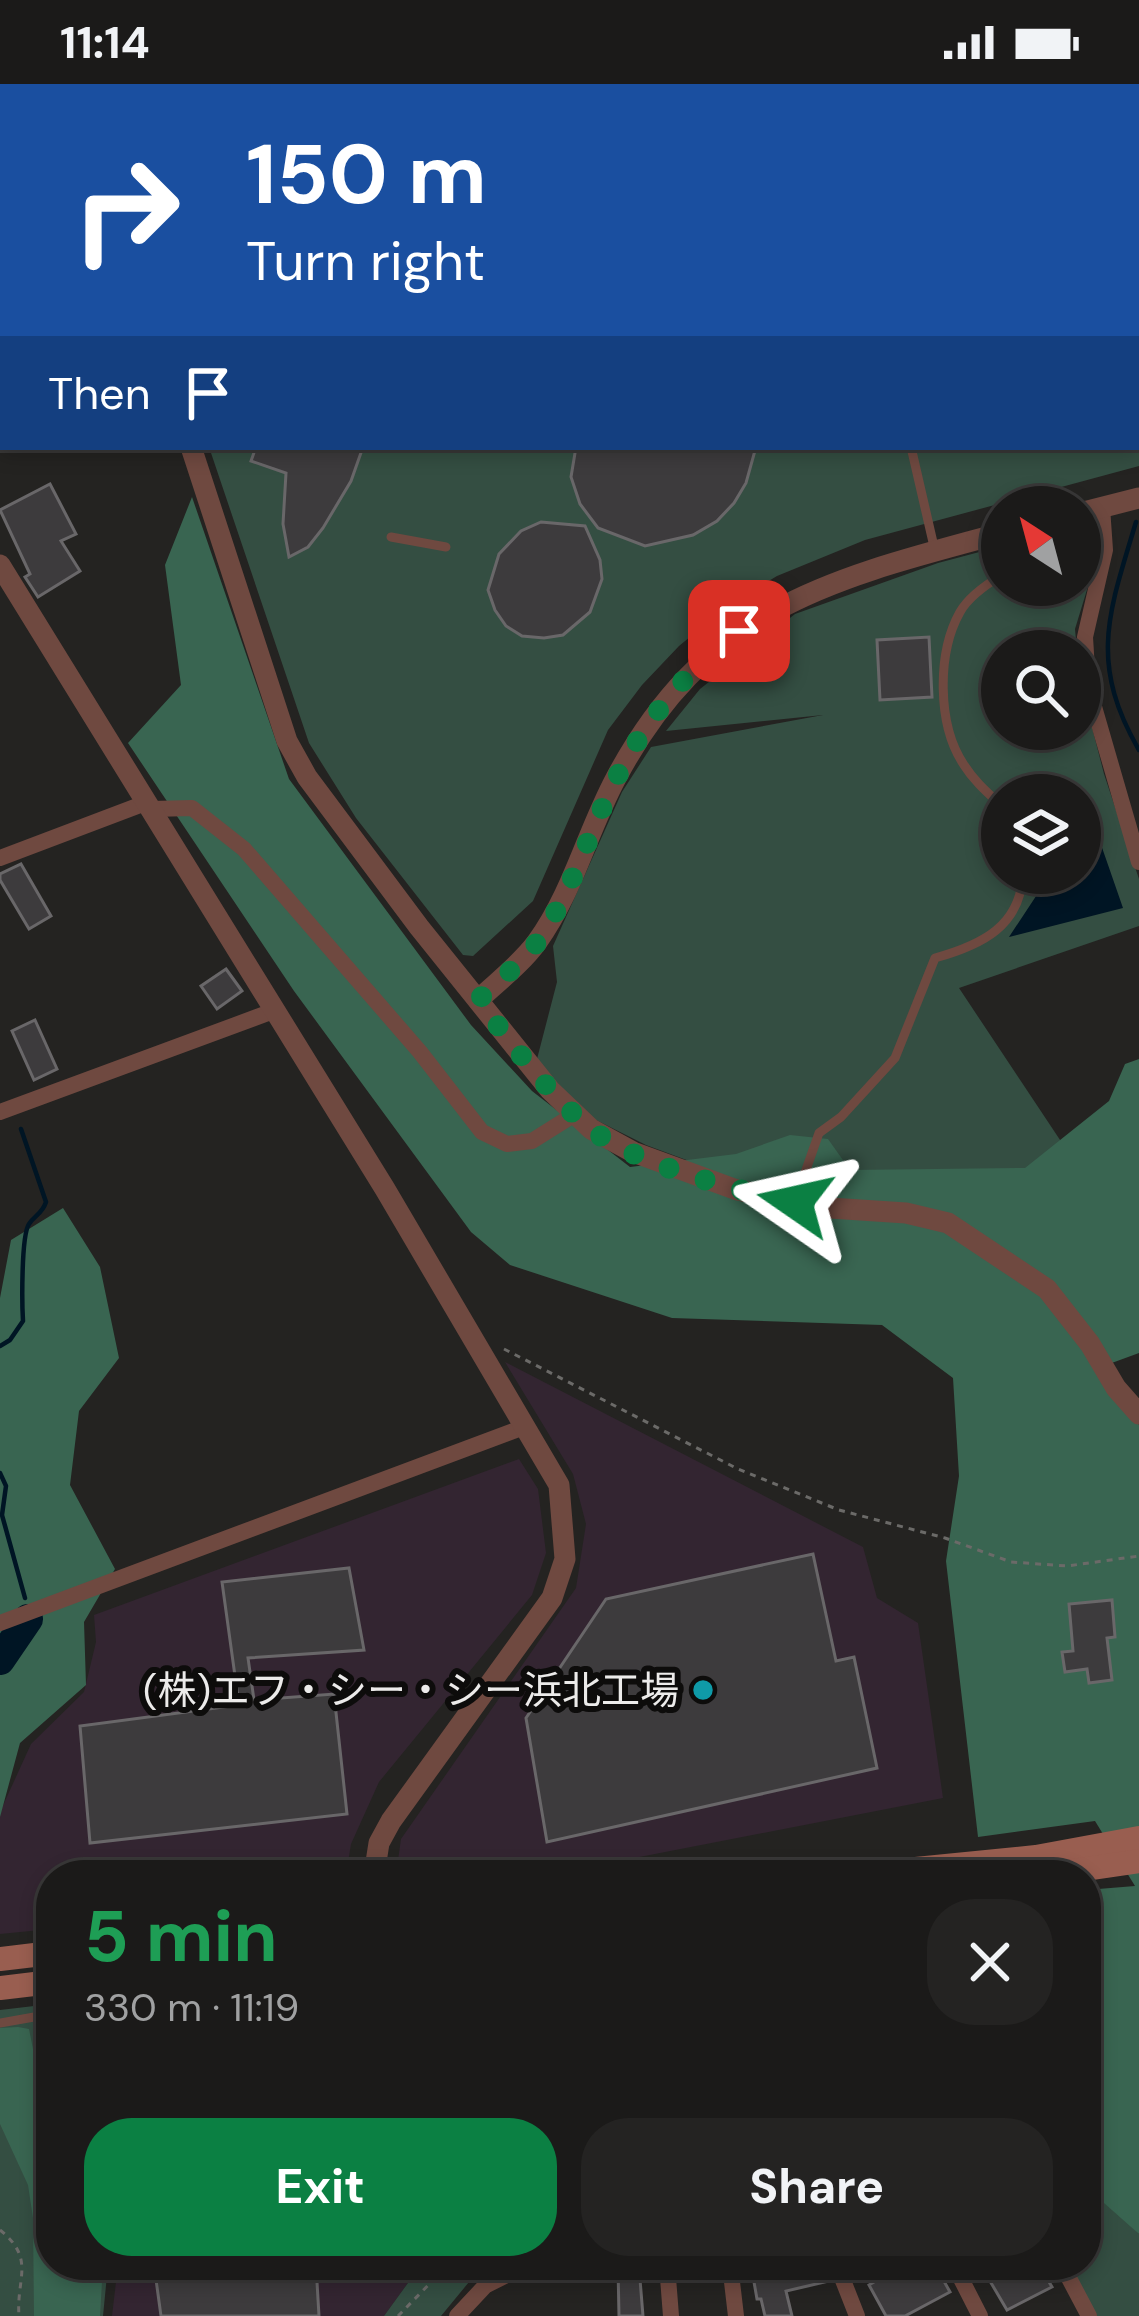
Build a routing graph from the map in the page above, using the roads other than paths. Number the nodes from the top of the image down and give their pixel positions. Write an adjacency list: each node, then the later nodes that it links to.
1 (192, 450): 20 (street)
2 (912, 450): 11 (lane)
3 (1139, 498): 4 (street)
4 (1101, 508)
5 (391, 537): 8 (lane)
6 (981, 539): 11 (street)
7 (1101, 539): 10 (street)
8 (446, 547)
9 (1101, 550): 10 (lane)
10 (1105, 550): 18 (street)
11 (935, 551): 20 (street)
12 (0, 565): 14 (street)
13 (981, 593): 15 (lane)
14 (8, 594): 16 (street)
15 (981, 784)
16 (150, 805): 17 (street); 21 (street); 23 (street)
17 (0, 858)
18 (1139, 862)
19 (1022, 894): 24 (lane)
20 (478, 1000): 23 (street)
21 (276, 1010): 22 (street); 26 (street)
22 (0, 1112)
23 (574, 1114): 24 (street)
24 (795, 1202): 25 (street)
25 (1139, 1414)
26 (524, 1426): 27 (street); 29 (street)
27 (0, 1623)
28 (1139, 1838): 30 (main road)
29 (376, 1860)
30 (1006, 1860)
31 (1139, 1861): 32 (main road)
32 (1101, 1867)
33 (36, 1955): 34 (main road)
34 (0, 1959)
35 (36, 1984): 36 (main road)
36 (0, 1988)
37 (36, 2017): 38 (lane)
38 (0, 2023)
39 (497, 2280): 45 (street)
40 (669, 2280): 46 (street)
41 (732, 2280): 47 (street)
42 (843, 2280): 48 (street)
43 (962, 2280): 49 (street)
44 (1071, 2280): 50 (street)
45 (457, 2316)
46 (671, 2316)
47 (736, 2316)
48 (857, 2316)
49 (980, 2316)
50 (1089, 2316)

